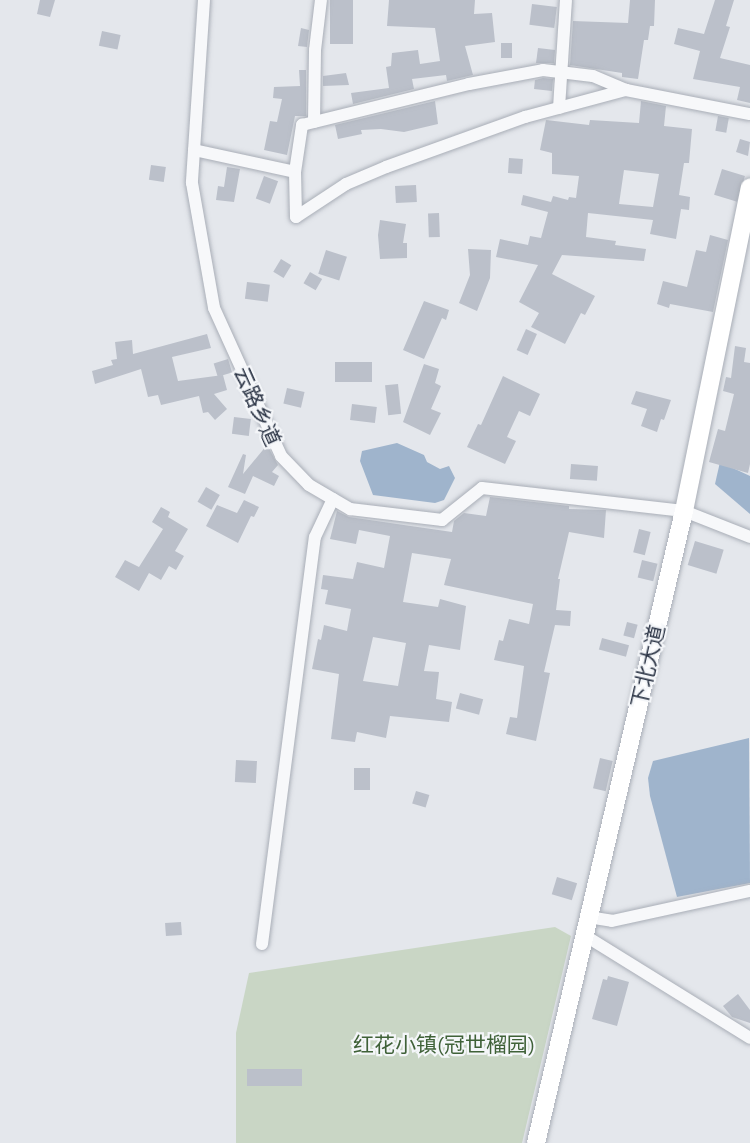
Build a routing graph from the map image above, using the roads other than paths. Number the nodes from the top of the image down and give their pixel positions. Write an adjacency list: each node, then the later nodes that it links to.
1 (204, 0): 9 (street, 云路乡道)
2 (321, 0): 8 (street)
3 (566, 0): 4 (street)
4 (561, 72): 5 (street); 6 (street); 8 (street)
5 (626, 90): 6 (street); 7 (street)
6 (559, 108): 10 (street)
7 (750, 114)
8 (314, 122): 10 (street)
9 (194, 150): 10 (street); 13 (street, 云路乡道)
10 (295, 172)
11 (750, 188): 12 (street, 下北大道)
12 (743, 256): 14 (street, 下北大道)
13 (333, 499): 14 (street, 云路乡道); 18 (street)
14 (684, 511): 15 (street, 云路乡道); 17 (street, 下北大道)
15 (750, 537)
16 (750, 891): 17 (street)
17 (586, 926): 19 (street); 20 (street, 下北大道)
18 (262, 944)
19 (750, 1038)
20 (536, 1143)

